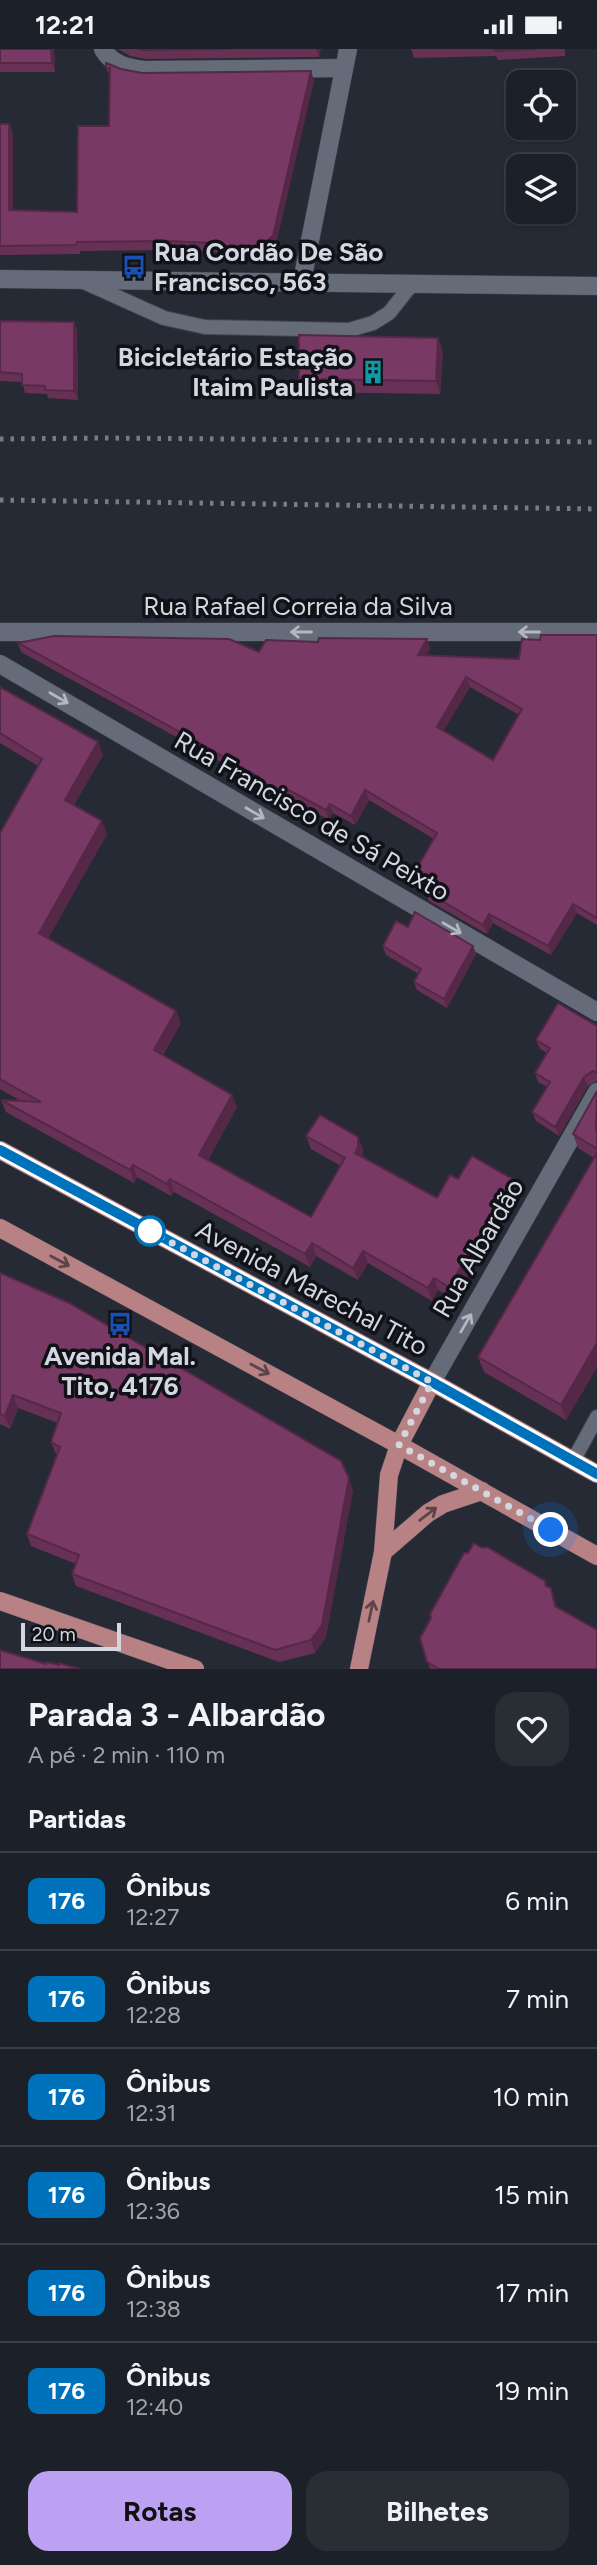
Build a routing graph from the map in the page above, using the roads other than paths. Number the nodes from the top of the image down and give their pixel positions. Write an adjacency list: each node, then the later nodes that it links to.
1 (103, 49): 3 (street)
2 (348, 49): 3 (street)
3 (343, 68): 6 (street)
4 (0, 279): 5 (street)
5 (78, 279): 6 (street); 7 (lane)
6 (302, 281): 7 (street)
7 (413, 283): 8 (street)
8 (597, 286)
9 (0, 632): 10 (street, Rua Rafael Correia da Silva, one-way to 9)
10 (597, 632)
11 (0, 664): 12 (street, Rua Francisco de Sá Peixto, one-way to 12)
12 (597, 1012)
13 (597, 1092): 16 (street, Rua Albardão, one-way to 13)
14 (0, 1150): 16 (main road, Avenida Marechal Tito)
15 (0, 1228): 18 (main road, one-way to 18)
16 (432, 1382): 18 (main road, Rua Albardão); 19 (main road, Avenida Marechal Tito)
17 (597, 1417): 19 (lane)
18 (399, 1445): 21 (main road); 22 (main road, Rua Albardão)
19 (573, 1461): 20 (main road, Avenida Marechal Tito)
20 (597, 1474)
21 (482, 1491): 22 (main road, one-way to 21); 23 (main road)
22 (383, 1552): 26 (main road, Rua Albardão, one-way to 22)
23 (597, 1556)
24 (0, 1601): 25 (main road)
25 (195, 1669)
26 (359, 1669)

